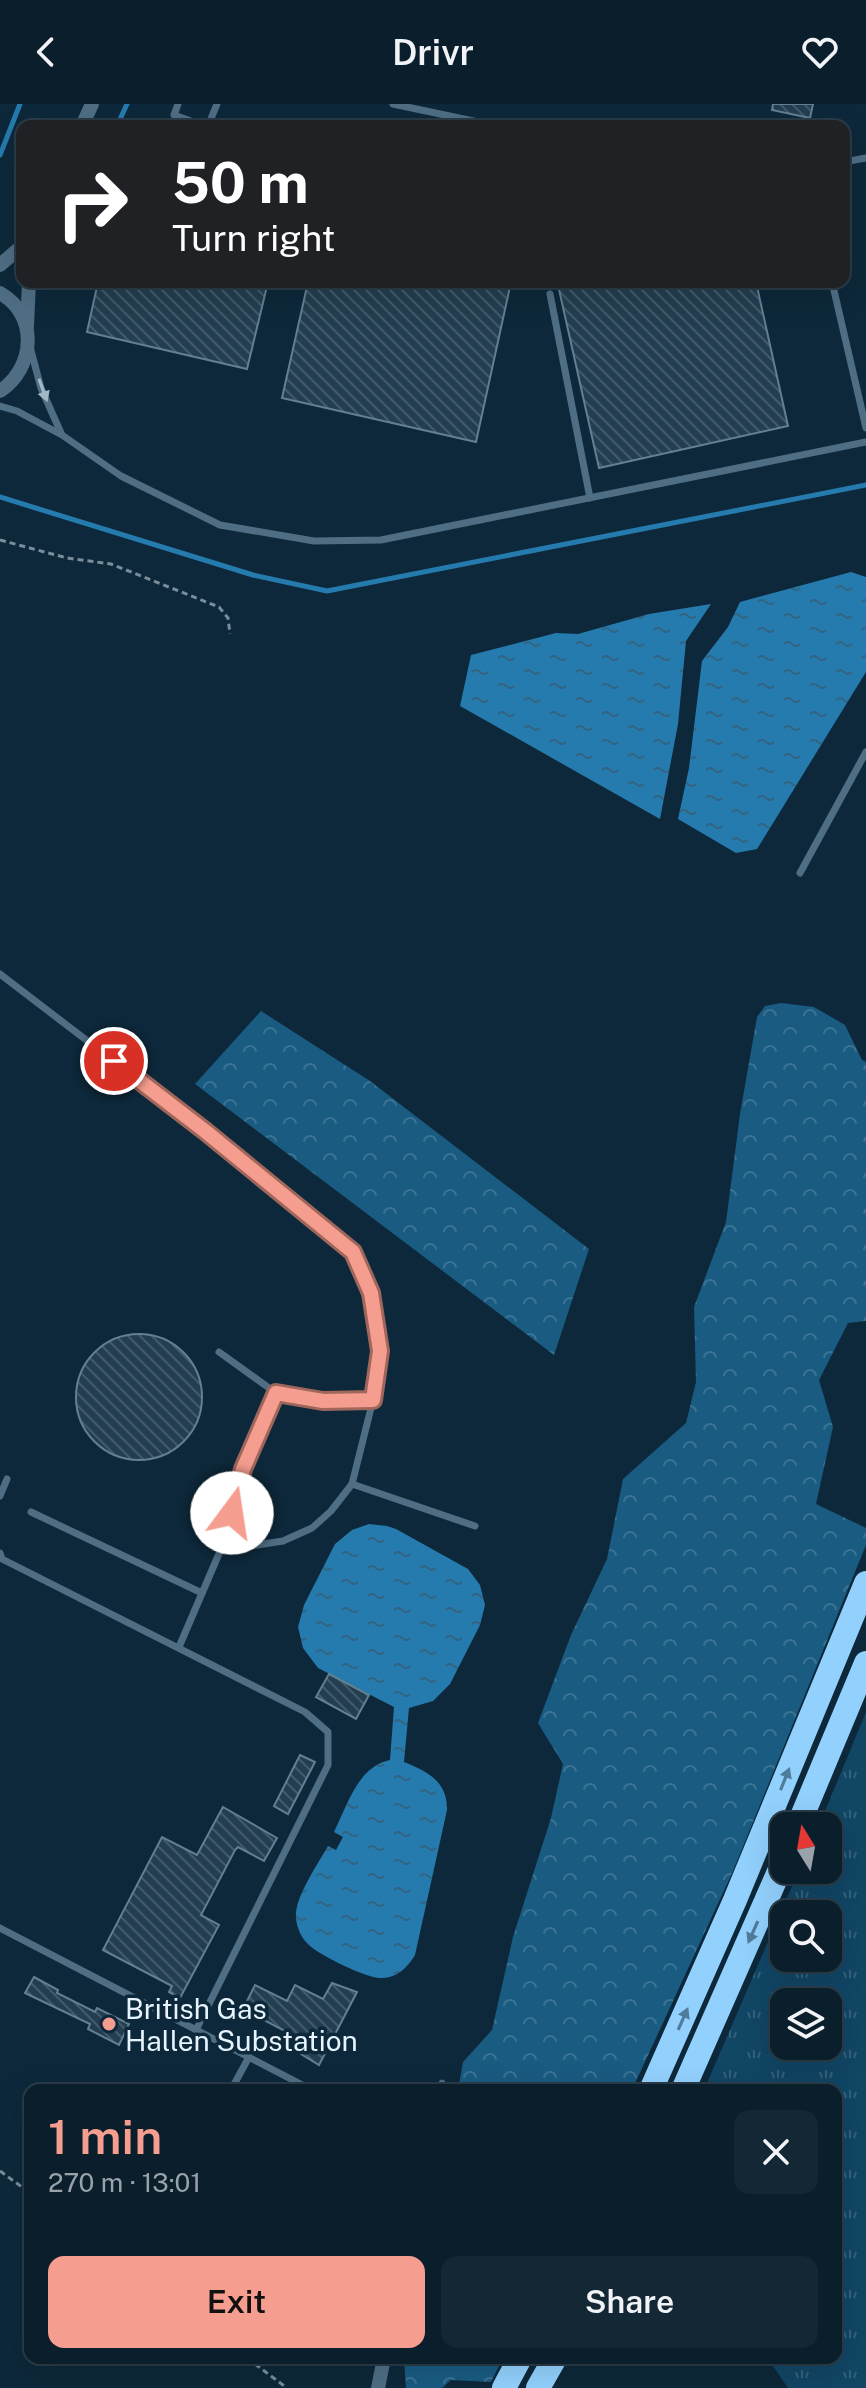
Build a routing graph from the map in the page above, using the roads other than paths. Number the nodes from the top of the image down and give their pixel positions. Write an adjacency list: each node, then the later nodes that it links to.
1 (178, 104): 3 (lane)
2 (393, 104): 4 (lane)
3 (189, 120)
4 (451, 120)
5 (16, 251): 6 (street)
6 (0, 265)
7 (29, 288): 11 (street)
8 (833, 288): 14 (lane)
9 (0, 293): 11 (street)
10 (550, 294): 17 (lane)
11 (28, 335): 12 (street); 15 (lane, one-way to 15)
12 (0, 391)
13 (0, 406): 15 (lane)
14 (866, 428)
15 (62, 435): 17 (lane)
16 (866, 442): 17 (lane)
17 (590, 498)
18 (866, 752): 19 (lane)
19 (800, 873)
20 (0, 974): 23 (lane)
21 (219, 1352): 22 (lane)
22 (276, 1393): 23 (lane); 29 (lane)
23 (373, 1400): 25 (lane)
24 (7, 1479): 26 (lane)
25 (352, 1484): 28 (lane); 29 (lane)
26 (0, 1496)
27 (31, 1512): 32 (lane)
28 (475, 1526)
29 (227, 1535): 32 (lane)
30 (1, 1557): 33 (lane)
31 (866, 1583): 42 (highway, one-way to 31)
32 (202, 1593): 33 (lane)
33 (179, 1647): 38 (lane)
34 (866, 1663): 35 (highway)
35 (804, 1812)
36 (773, 1884): 43 (highway, one-way to 43)
37 (0, 1928): 38 (lane)
38 (196, 2030): 39 (lane)
39 (249, 2057): 40 (lane); 41 (lane)
40 (234, 2084)
41 (301, 2084)
42 (654, 2084)
43 (686, 2084)
44 (383, 2364): 47 (street)
45 (517, 2364): 48 (highway)
46 (552, 2364): 49 (highway)
47 (378, 2388)
48 (504, 2388)
49 (538, 2388)

